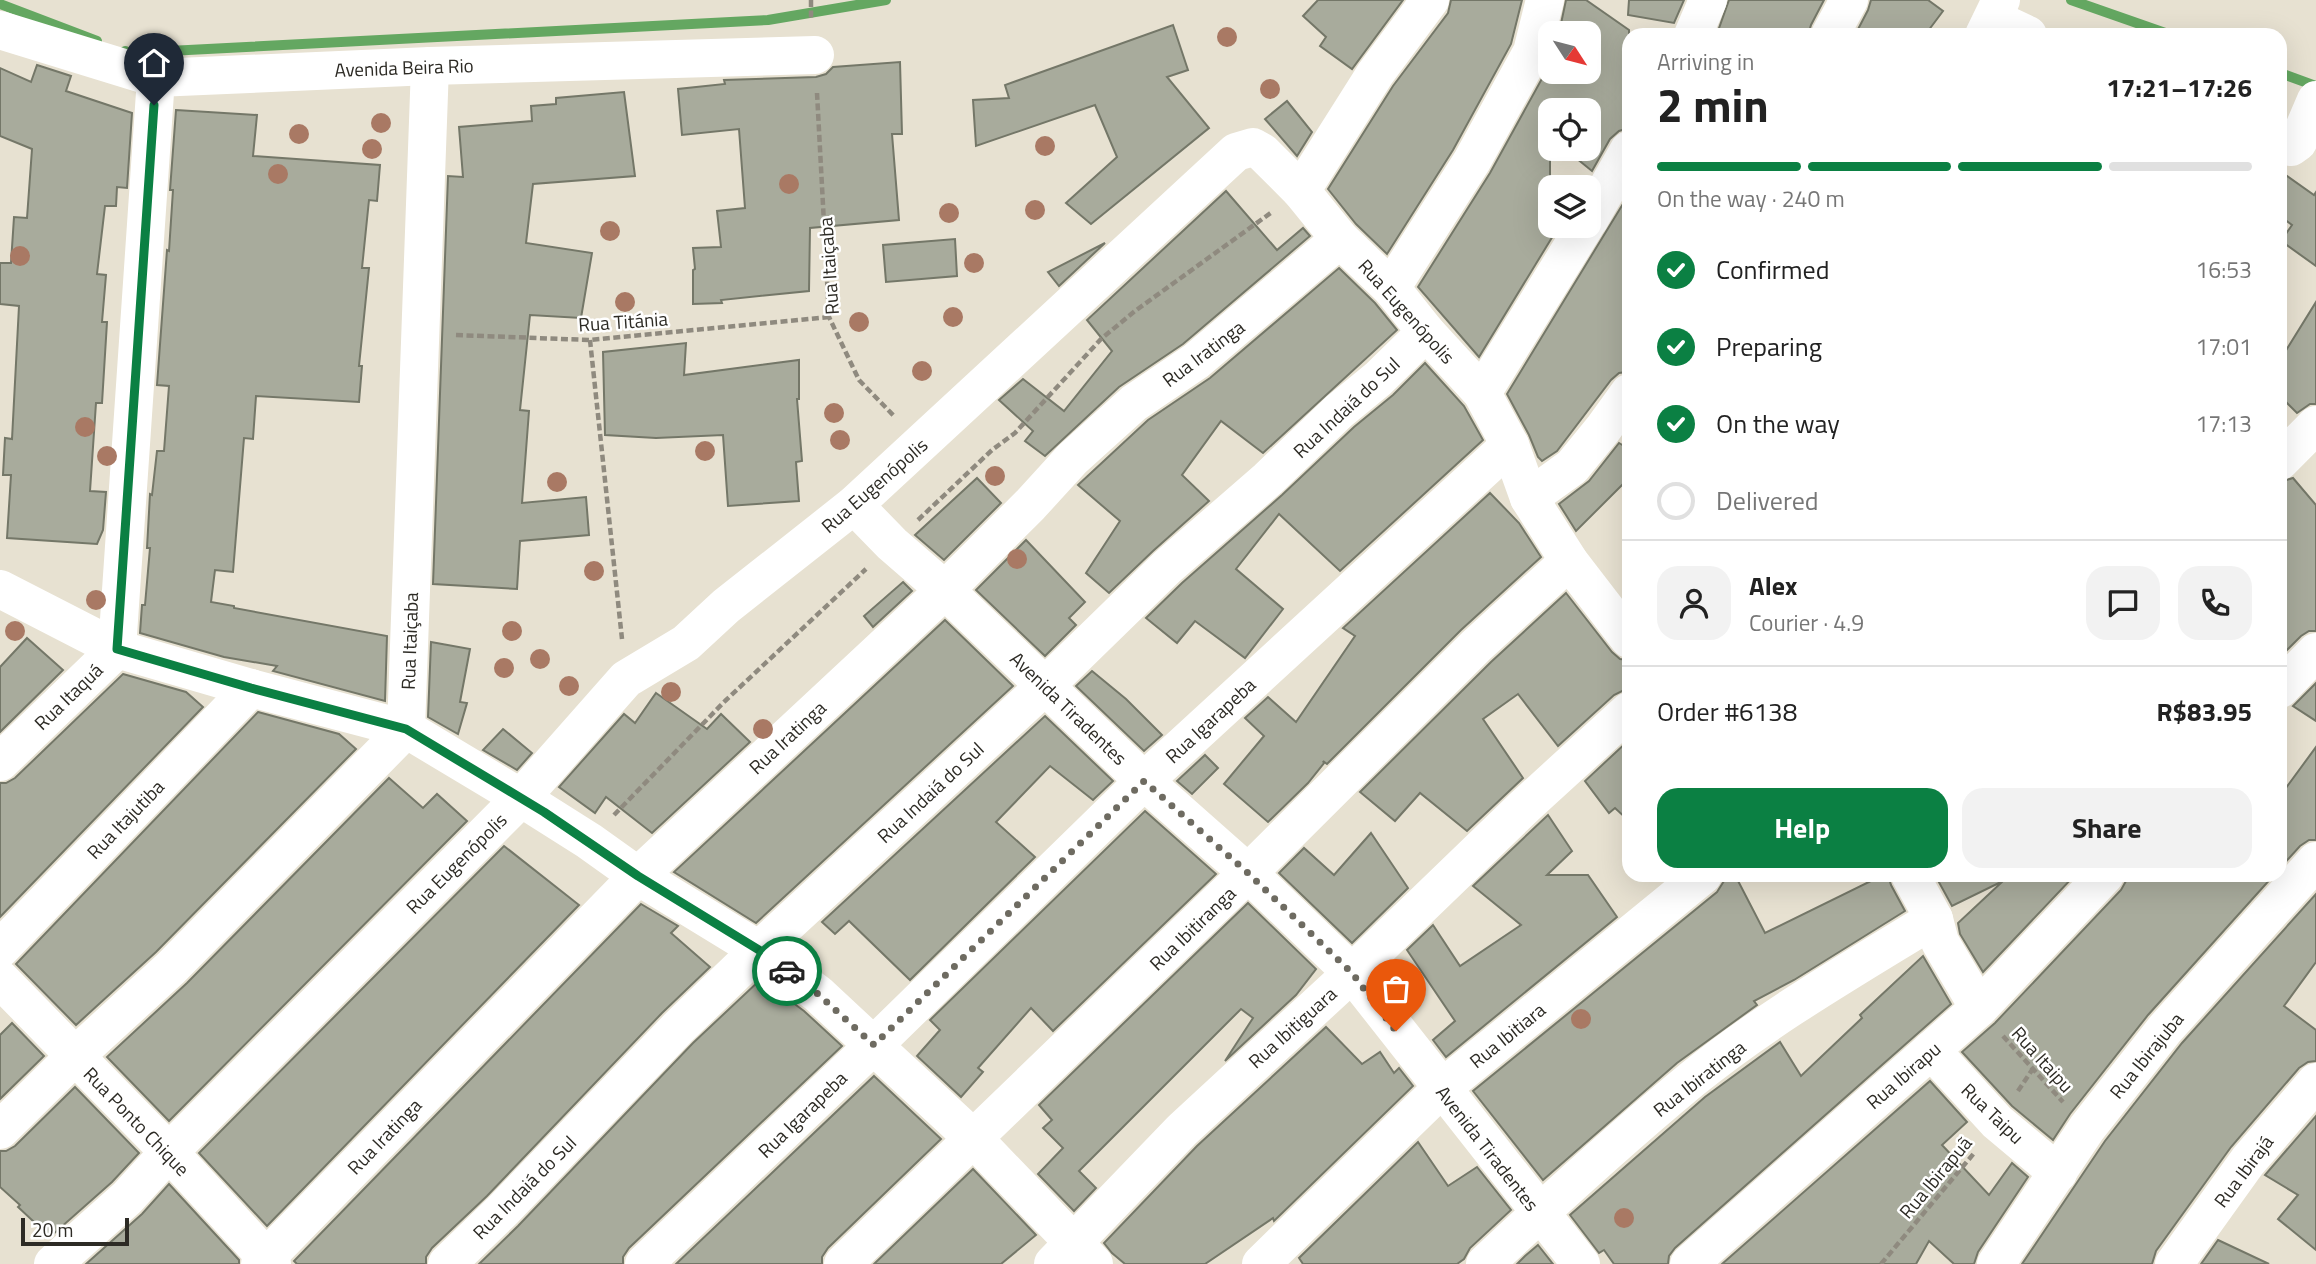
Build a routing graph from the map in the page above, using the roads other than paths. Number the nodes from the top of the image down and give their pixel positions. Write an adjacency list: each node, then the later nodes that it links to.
1 (1430, 0): 16 (street)
2 (1545, 0): 20 (street)
3 (1708, 0): 6 (street)
4 (1849, 0): 7 (street)
5 (1993, 18): 8 (street)
6 (1696, 28)
7 (1834, 28)
8 (2014, 28)
9 (0, 30): 12 (street, Avenida Beira Rio)
10 (815, 55): 11 (street, Avenida Beira Rio)
11 (430, 66): 12 (street, Avenida Beira Rio); 37 (street, Rua Itaiçaba)
12 (156, 78): 31 (street, Rua Itaquá)
13 (2316, 100): 14 (street)
14 (2287, 147)
15 (1622, 162): 17 (street)
16 (1301, 191): 19 (street, Rua Eugenópolis); 26 (street, Rua Eugenópolis)
17 (1601, 199)
18 (1578, 238): 22 (street)
19 (1340, 239): 20 (street, Rua Eugenópolis); 29 (street, Rua Iratinga)
20 (1391, 288): 21 (street, Rua Eugenópolis)
21 (1426, 332): 22 (street, Rua Eugenópolis); 34 (street, Rua Indaiá do Sul)
22 (1482, 393): 24 (street, Rua Eugenópolis)
23 (1622, 402): 25 (street)
24 (1510, 444): 25 (street, Rua Eugenópolis); 39 (street, Rua Igarapeba)
25 (1529, 498): 27 (street, Rua Eugenópolis)
26 (854, 505): 29 (street, Avenida Tiradentes); 40 (street, Rua Eugenópolis)
27 (1569, 561): 30 (street, Rua Eugenópolis); 42 (street, Rua Ibitiranga)
28 (0, 589): 31 (street)
29 (945, 590): 34 (street, Avenida Tiradentes); 43 (street, Rua Iratinga)
30 (1622, 630)
31 (117, 649): 35 (street); 38 (street, Rua Itaquá)
32 (2316, 652): 33 (street)
33 (2287, 682)
34 (1046, 685): 39 (street, Avenida Tiradentes); 49 (street, Rua Indaiá do Sul)
35 (251, 688): 37 (street); 48 (street, Rua Itajutiba)
36 (1622, 717): 50 (street, Rua Ibitiguara)
37 (406, 729): 40 (street); 55 (street)
38 (0, 762)
39 (1144, 781): 42 (street, Avenida Tiradentes); 53 (street, Rua Igarapeba)
40 (521, 798): 43 (street); 60 (street, Rua Eugenópolis)
41 (2316, 861): 61 (street, Rua Ibirajuba)
42 (1248, 873): 50 (street, Avenida Tiradentes); 59 (street, Rua Ibitiranga)
43 (638, 876): 49 (street); 64 (street, Rua Iratinga)
44 (1694, 882): 57 (street, Rua Ibitiara)
45 (1914, 882): 47 (street)
46 (2098, 882): 52 (street, Rua Ibirapu)
47 (1934, 919): 52 (street); 62 (street, Rua Ibiratinga)
48 (0, 949)
49 (759, 950): 53 (street); 66 (street, Rua Indaiá do Sul)
50 (1352, 973): 57 (street, Avenida Tiradentes); 63 (street, Rua Ibitiguara)
51 (0, 979): 55 (street, Rua Ponto Chique)
52 (1979, 1008): 54 (street, Rua Ibirapu)
53 (874, 1045): 59 (street); 67 (street, Rua Igarapeba)
54 (1931, 1050): 61 (street, Rua Taipu); 72 (street, Rua Ibirapu)
55 (75, 1056): 58 (street); 60 (street, Rua Ponto Chique)
56 (2316, 1082): 74 (street, Rua Ibirajá)
57 (1441, 1089): 62 (street, Avenida Tiradentes); 69 (street, Rua Ibitiara)
58 (0, 1130)
59 (974, 1139): 63 (street); 68 (street, Rua Ibitiranga)
60 (169, 1152): 64 (street, Rua Ponto Chique); 65 (street, Rua Eugenópolis)
61 (2058, 1173): 73 (street, Rua Ibirajuba)
62 (1539, 1213): 70 (street, Rua Ibiratinga); 71 (street, Avenida Tiradentes)
63 (1074, 1257)
64 (266, 1262)
65 (53, 1264)
66 (446, 1264)
67 (644, 1264)
68 (843, 1264)
69 (1261, 1264)
70 (1485, 1264)
71 (1581, 1264)
72 (1689, 1264)
73 (1996, 1264)
74 (2174, 1264)

